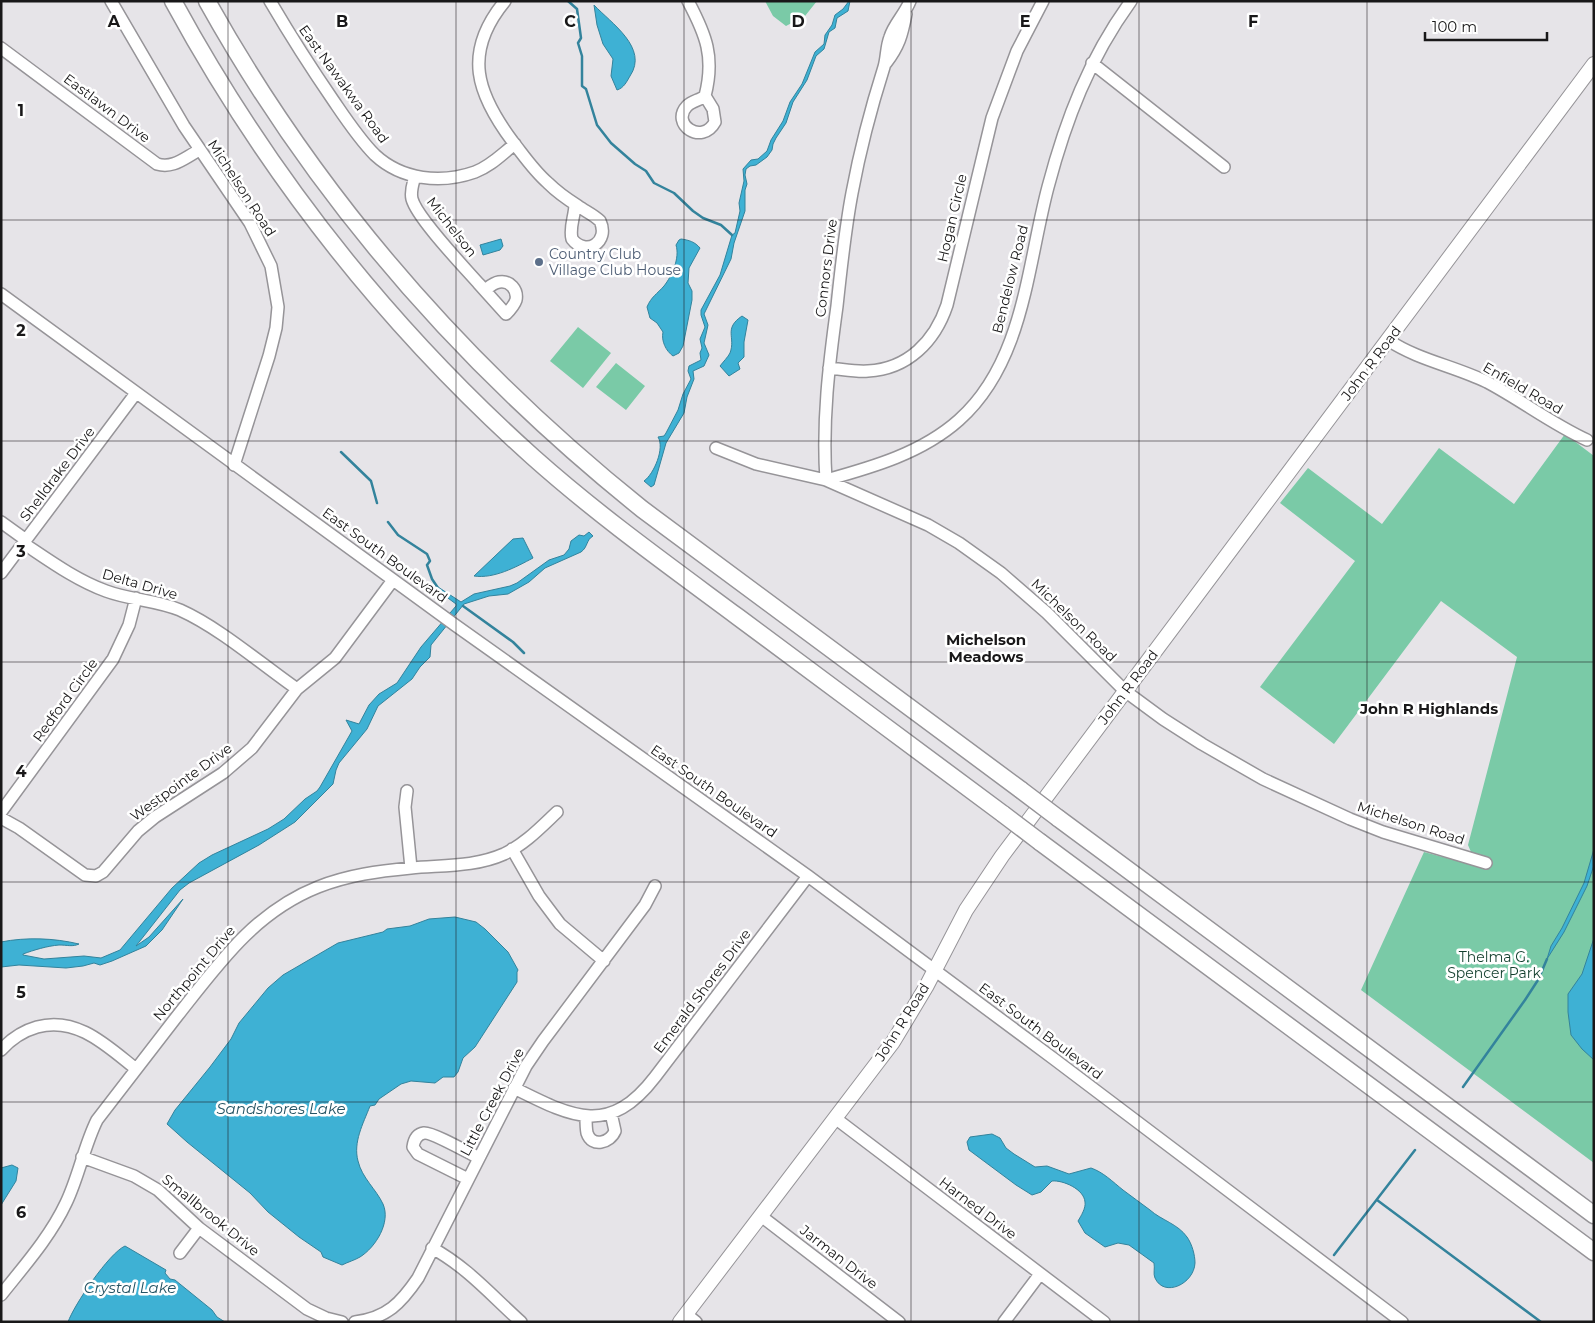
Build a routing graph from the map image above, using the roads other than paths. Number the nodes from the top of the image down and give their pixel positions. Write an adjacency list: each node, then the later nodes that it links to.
1 (111, 1): 15 (street, Michelson Road)
2 (173, 1): 59 (highway, bridge)
3 (207, 1): 55 (highway, bridge)
4 (270, 1): 17 (street, East Nawakwa Road)
5 (504, 1): 14 (street)
6 (688, 1): 13 (street)
7 (1043, 1): 22 (street, Hogan Circle)
8 (1131, 1): 11 (street, Bendelow Road)
9 (908, 6): 22 (street, Connors Drive)
10 (1, 48): 15 (street, Eastlawn Drive)
11 (1092, 63): 16 (street); 27 (street, Bendelow Road)
12 (1594, 64): 21 (main road, John R Road)
13 (705, 96)
14 (515, 144): 17 (street, East Nawakwa Road); 18 (street)
15 (200, 150): 26 (street, Michelson Road)
16 (1224, 167)
17 (415, 176): 19 (street, Michelson)
18 (575, 204)
19 (485, 290)
20 (1, 294): 23 (street, East South Boulevard)
21 (1388, 340): 24 (street, Enfield Road); 34 (main road, John R Road)
22 (829, 368): 27 (street, Connors Drive)
23 (136, 393): 26 (street, East South Boulevard); 29 (street, Shelldrake Drive)
24 (1587, 440)
25 (716, 448): 27 (street, Michelson Road)
26 (234, 465): 31 (street, East South Boulevard)
27 (826, 480): 34 (street, Michelson Road)
28 (1, 522): 29 (street, Delta Drive)
29 (24, 542): 30 (street, Shelldrake Drive); 32 (street, Delta Drive)
30 (1, 573)
31 (393, 580): 33 (street, Westpointe Drive); 42 (street, East South Boulevard)
32 (136, 598): 33 (street, Delta Drive); 36 (street, Redford Circle)
33 (297, 689): 38 (street, Westpointe Drive)
34 (1125, 691): 40 (street, Michelson Road); 45 (main road, John R Road)
35 (407, 791): 41 (street)
36 (1, 812)
37 (556, 812): 39 (street, Northpoint Drive)
38 (1, 818)
39 (512, 849): 41 (street, Northpoint Drive); 44 (street)
40 (1486, 863)
41 (411, 868): 47 (street, Northpoint Drive)
42 (808, 876): 45 (street, East South Boulevard); 49 (street, Emerald Shores Drive)
43 (655, 886): 44 (street, Little Creek Drive)
44 (604, 960): 48 (street, Little Creek Drive)
45 (934, 970): 51 (main road, John R Road); 71 (street, East South Boulevard)
46 (1, 1050): 47 (street)
47 (136, 1069): 52 (street, Northpoint Drive)
48 (514, 1088): 50 (street, Emerald Shores Drive); 53 (street, Little Creek Drive)
49 (611, 1113): 50 (street, Emerald Shores Drive); 50 (street)
50 (586, 1116)
51 (835, 1118): 56 (main road, John R Road); 61 (street, Harned Drive)
52 (82, 1157): 57 (street, Smallbrook Drive); 62 (street, Northpoint Drive)
53 (479, 1158): 54 (street, Little Creek Drive); 54 (street)
54 (468, 1179): 58 (street, Little Creek Drive)
55 (1594, 1214)
56 (761, 1216): 64 (main road, John R Road); 68 (street, Jarman Drive)
57 (199, 1228): 60 (street); 65 (street, Smallbrook Drive)
58 (432, 1248): 63 (street, Little Creek Drive); 67 (street)
59 (1594, 1252)
60 (180, 1253)
61 (1040, 1274): 69 (street); 70 (street, Harned Drive)
62 (1, 1295)
63 (386, 1318): 66 (street)
64 (687, 1319)
65 (342, 1322)
66 (355, 1322)
67 (521, 1322)
68 (899, 1322)
69 (1004, 1322)
70 (1104, 1322)
71 (1402, 1322)

